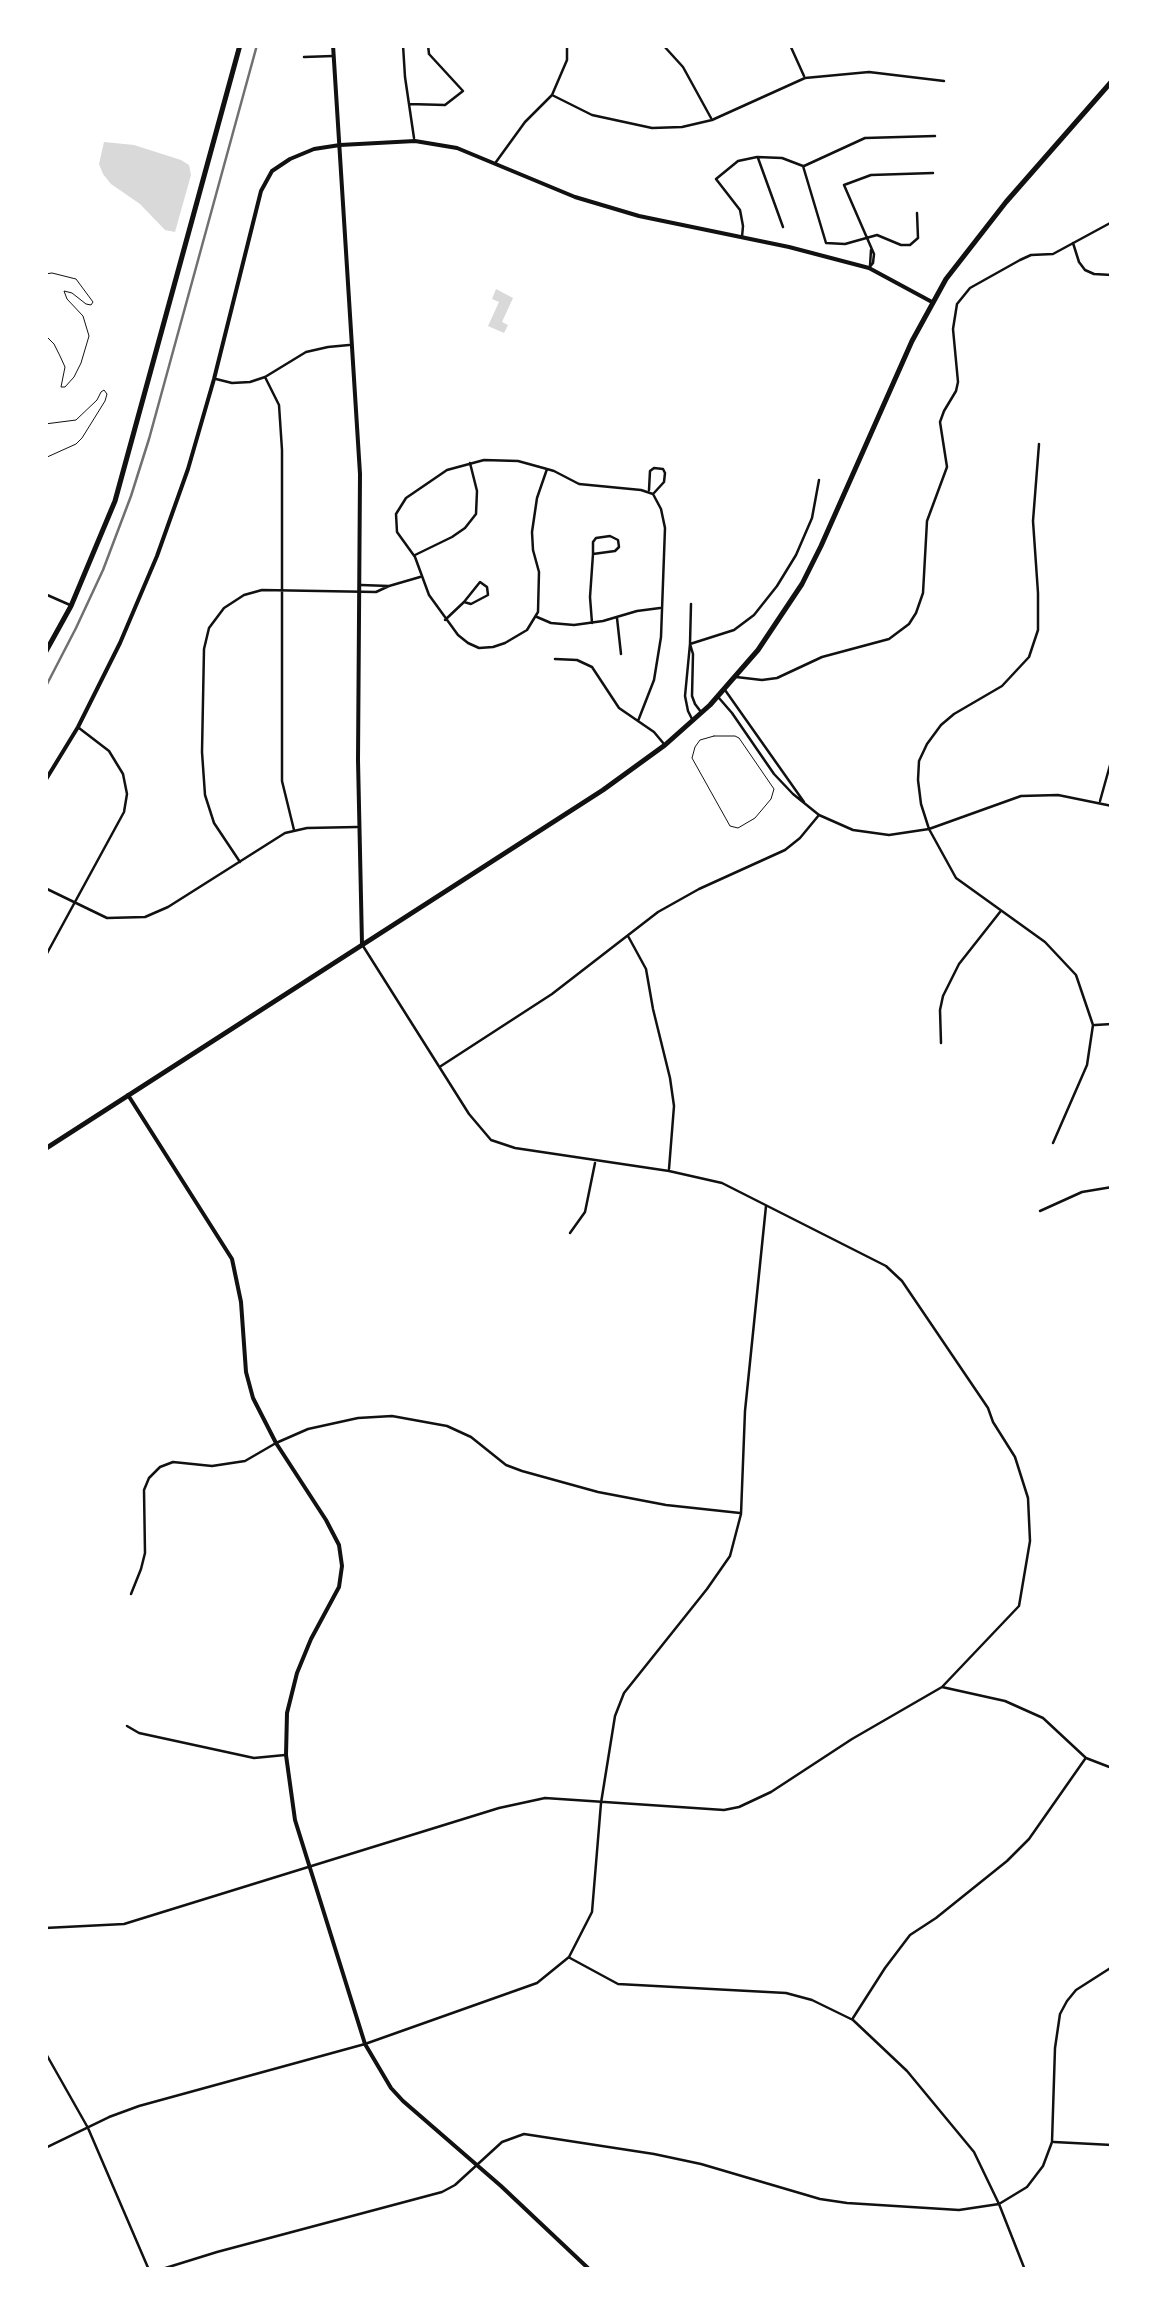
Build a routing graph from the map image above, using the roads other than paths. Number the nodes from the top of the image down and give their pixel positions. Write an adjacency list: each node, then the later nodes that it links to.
1 (240, 45): 48 (main road)
2 (333, 45): 8 (street)
3 (404, 45): 14 (street)
4 (428, 45): 14 (street)
5 (568, 45): 13 (street)
6 (663, 45): 15 (street)
7 (790, 45): 10 (street)
8 (334, 56): 9 (street); 18 (street)
9 (304, 57)
10 (805, 78): 11 (street); 15 (street)
11 (944, 81)
12 (1112, 81): 31 (main road)
13 (552, 94): 15 (street); 20 (street)
14 (409, 104): 17 (street)
15 (712, 120)
16 (935, 136): 21 (street)
17 (415, 141): 18 (street); 20 (street)
18 (340, 146): 32 (street); 34 (street)
19 (757, 157): 21 (street); 25 (street); 27 (street)
20 (495, 163): 27 (street)
21 (803, 166): 26 (street)
22 (933, 174): 26 (street)
23 (917, 213): 26 (street)
24 (1112, 222): 28 (street)
25 (783, 228)
26 (867, 237): 29 (street)
27 (742, 238): 29 (street)
28 (1073, 243): 30 (street); 58 (street)
29 (870, 267): 31 (street)
30 (1112, 275)
31 (932, 302): 58 (main road)
32 (353, 345): 33 (street); 43 (street)
33 (265, 377): 34 (street); 44 (street)
34 (214, 378): 64 (street)
35 (1039, 444): 73 (street)
36 (470, 462): 37 (street); 41 (street); 41 (street)
37 (547, 469): 39 (street); 50 (street)
38 (820, 480): 54 (street)
39 (651, 493): 39 (street); 49 (street)
40 (593, 554): 40 (street); 53 (street)
41 (414, 556): 42 (street)
42 (421, 577): 43 (street); 52 (street)
43 (359, 588): 44 (street); 72 (street)
44 (281, 589): 74 (street); 75 (street)
45 (45, 594): 48 (street)
46 (464, 602): 46 (street); 52 (street)
47 (692, 604): 54 (street)
48 (71, 606): 55 (main road)
49 (662, 608): 51 (street); 62 (street)
50 (536, 617): 52 (street); 53 (street)
51 (617, 617): 53 (street); 56 (street)
52 (445, 620)
53 (592, 623)
54 (690, 644): 61 (street); 63 (street)
55 (45, 653)
56 (621, 654)
57 (555, 659): 62 (street)
58 (736, 677): 59 (main road)
59 (725, 690): 60 (main road); 70 (street)
60 (718, 697): 61 (main road); 70 (street)
61 (702, 713): 63 (main road)
62 (638, 721): 65 (street)
63 (694, 721): 65 (main road)
64 (78, 726): 67 (street); 77 (street)
65 (665, 745): 80 (main road)
66 (1112, 758): 68 (street)
67 (45, 781)
68 (1099, 802): 69 (street); 73 (street)
69 (1112, 806)
70 (808, 807): 71 (street)
71 (819, 815): 73 (street); 79 (street)
72 (358, 827): 74 (street); 80 (street)
73 (930, 828): 78 (street)
74 (294, 830): 75 (street)
75 (240, 862): 77 (street)
76 (45, 888): 77 (street)
77 (72, 903): 81 (street)
78 (1000, 911): 83 (street); 84 (street)
79 (627, 934): 85 (street); 90 (street)
80 (362, 945): 85 (street); 86 (main road)
81 (45, 957)
82 (1112, 1024): 83 (street)
83 (1093, 1025): 87 (street)
84 (941, 1043)
85 (440, 1066): 89 (street)
86 (128, 1095): 88 (main road); 95 (street)
87 (1053, 1143)
88 (45, 1149)
89 (595, 1162): 90 (street); 94 (street)
90 (668, 1171): 92 (street)
91 (1112, 1187): 93 (street)
92 (766, 1206): 96 (street); 98 (street)
93 (1040, 1211)
94 (570, 1233)
95 (276, 1443): 96 (street); 97 (street); 100 (street)
96 (741, 1514): 103 (street)
97 (131, 1594)
98 (942, 1687): 101 (street); 103 (street)
99 (127, 1726): 100 (street)
100 (286, 1755): 104 (street)
101 (1086, 1758): 102 (street); 108 (street)
102 (1112, 1768)
103 (601, 1803): 104 (street); 106 (street)
104 (308, 1869): 105 (street); 109 (street)
105 (45, 1928)
106 (569, 1957): 108 (street); 109 (street)
107 (1112, 1967): 112 (street)
108 (853, 2020): 116 (street)
109 (365, 2044): 111 (street); 115 (street)
110 (45, 2052): 111 (street)
111 (88, 2128): 114 (street); 117 (street)
112 (1052, 2142): 113 (street); 116 (street)
113 (1112, 2146)
114 (45, 2148)
115 (476, 2164): 116 (street); 118 (street); 119 (street)
116 (999, 2204): 120 (street)
117 (149, 2270)
118 (159, 2270)
119 (590, 2270)
120 (1024, 2270)

